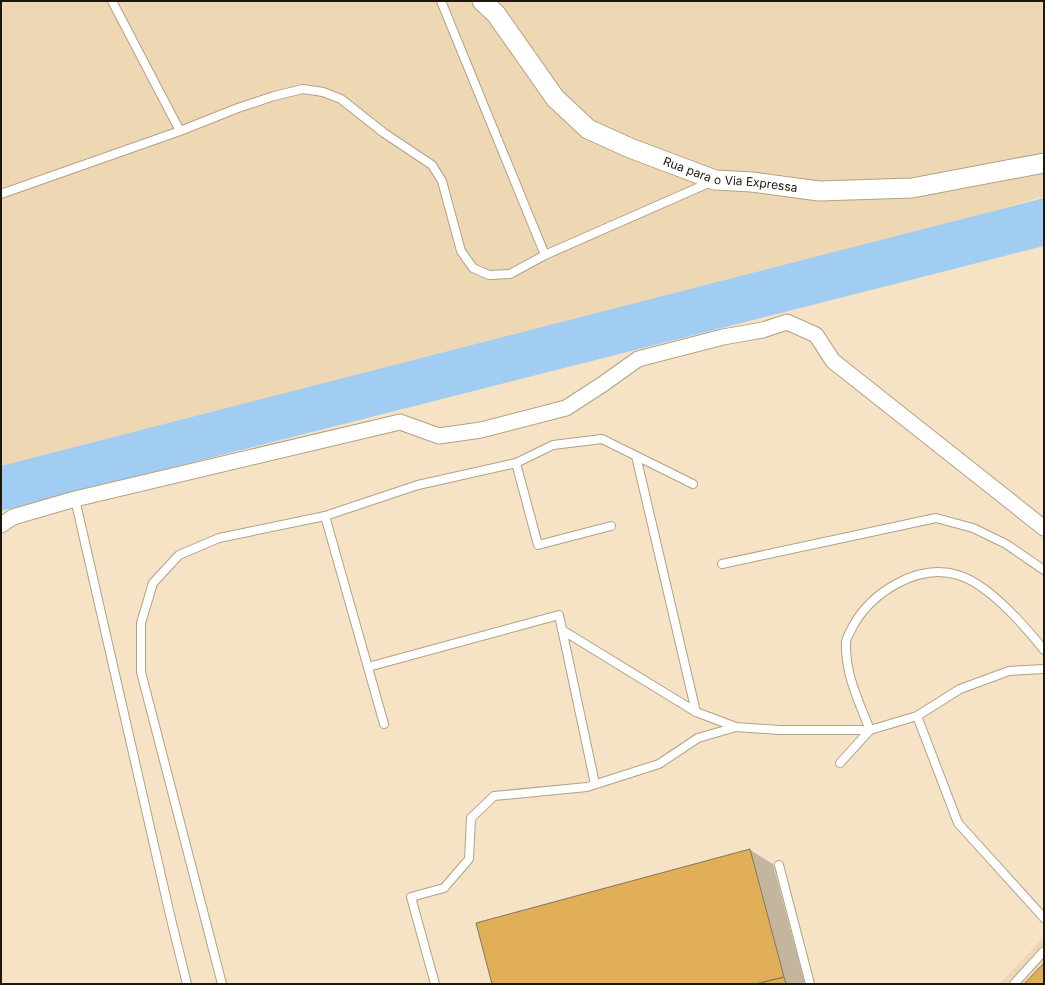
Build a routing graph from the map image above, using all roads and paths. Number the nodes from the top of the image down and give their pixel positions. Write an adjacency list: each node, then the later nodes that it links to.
1 (112, 1): 4 (lane)
2 (441, 1): 8 (lane)
3 (482, 1): 6 (street, Rua para o Via Expressa)
4 (180, 132): 7 (lane); 8 (lane)
5 (1044, 163): 6 (street, Rua para o Via Expressa)
6 (715, 180): 8 (lane)
7 (1, 194)
8 (545, 254)
9 (636, 456): 10 (lane); 11 (lane); 23 (lane)
10 (516, 463): 13 (lane); 15 (lane)
11 (693, 484)
12 (75, 499): 14 (street); 16 (street); 33 (lane)
13 (325, 516): 21 (lane); 34 (lane)
14 (1, 525)
15 (611, 526)
16 (1044, 528)
17 (722, 564): 18 (lane)
18 (1044, 570)
19 (562, 630): 21 (lane); 23 (lane); 29 (lane)
20 (1044, 650): 27 (lane)
21 (368, 667): 25 (lane)
22 (1044, 669): 24 (lane)
23 (696, 712): 26 (lane)
24 (917, 716): 27 (lane); 31 (lane)
25 (384, 724)
26 (736, 727): 27 (lane); 29 (lane)
27 (870, 730): 28 (lane)
28 (840, 763)
29 (595, 784): 35 (lane)
30 (779, 865): 36 (lane)
31 (1044, 918)
32 (1044, 951): 37 (lane)
33 (187, 984)
34 (222, 984)
35 (435, 984)
36 (810, 984)
37 (1014, 984)

